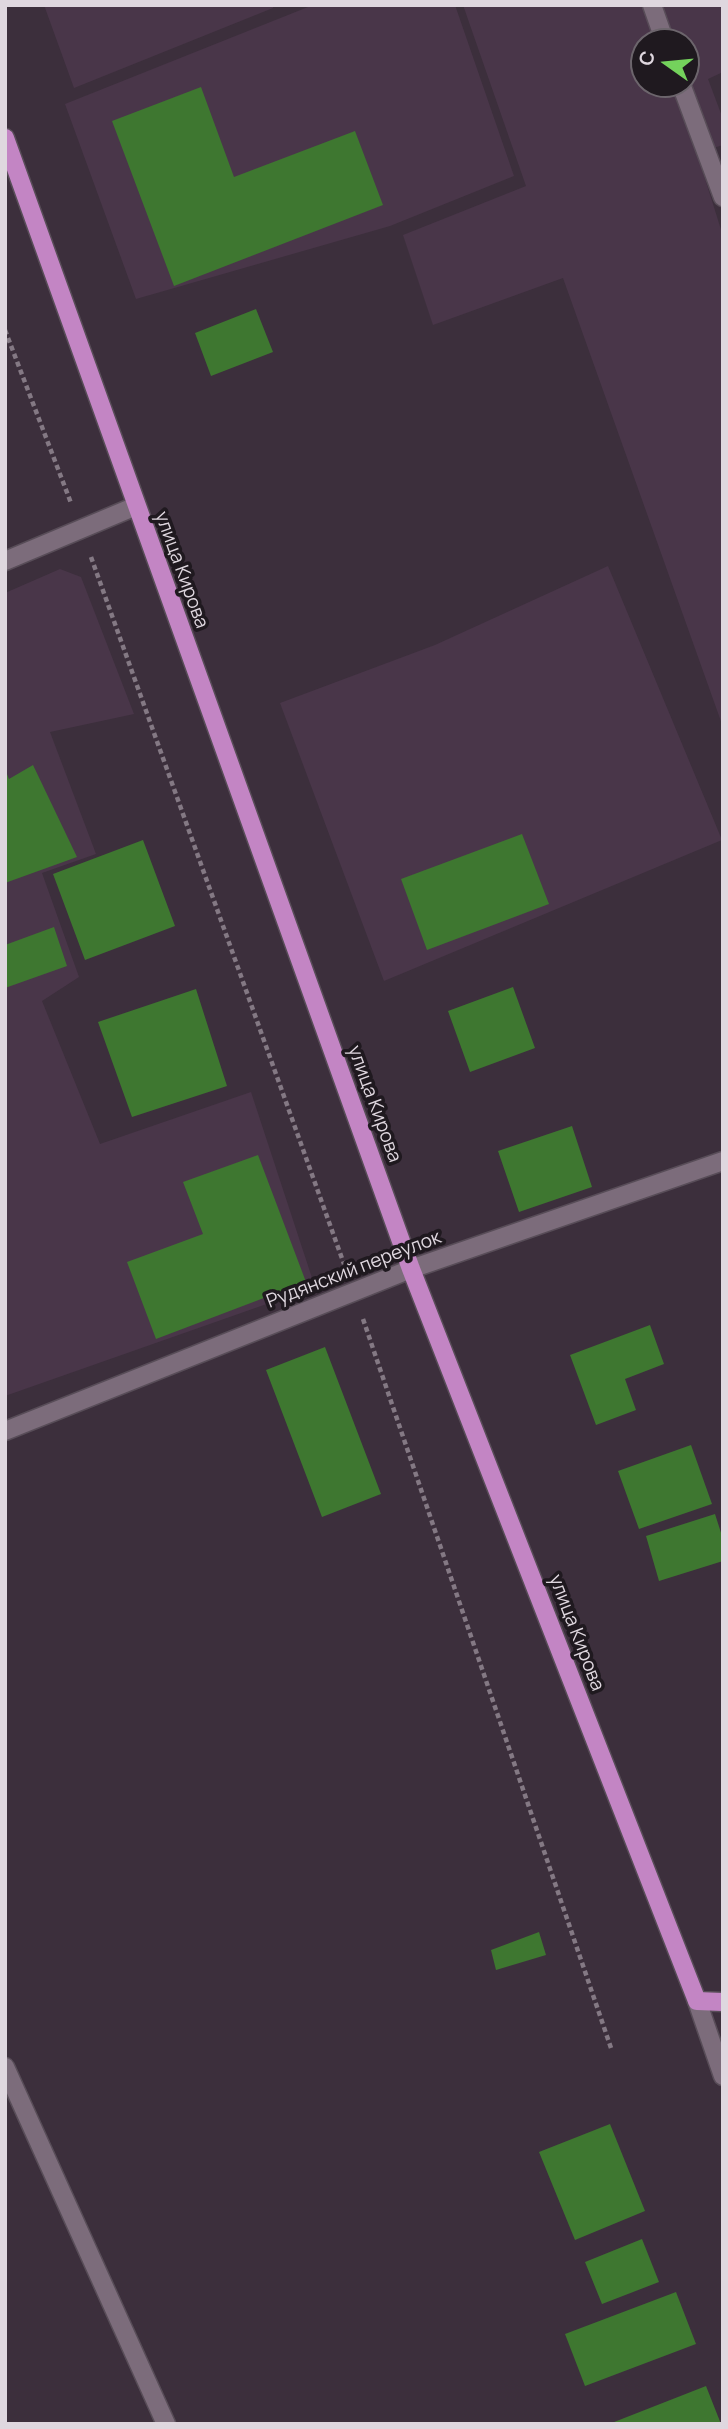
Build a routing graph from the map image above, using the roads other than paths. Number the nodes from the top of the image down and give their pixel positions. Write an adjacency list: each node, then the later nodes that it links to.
1 (652, 5): 2 (street)
2 (660, 28)
3 (686, 98): 5 (street)
4 (5, 138): 6 (main road, улица Кирова)
5 (723, 197)
6 (136, 506): 7 (street); 9 (main road, улица Кирова)
7 (5, 561)
8 (723, 1161): 9 (street, Рудянский переулок)
9 (411, 1269): 10 (street, Рудянский переулок); 11 (main road, улица Кирова)
10 (5, 1431)
11 (697, 2001): 12 (main road); 14 (street, улица Кирова)
12 (723, 2002)
13 (5, 2067): 15 (street)
14 (723, 2076)
15 (166, 2424)

